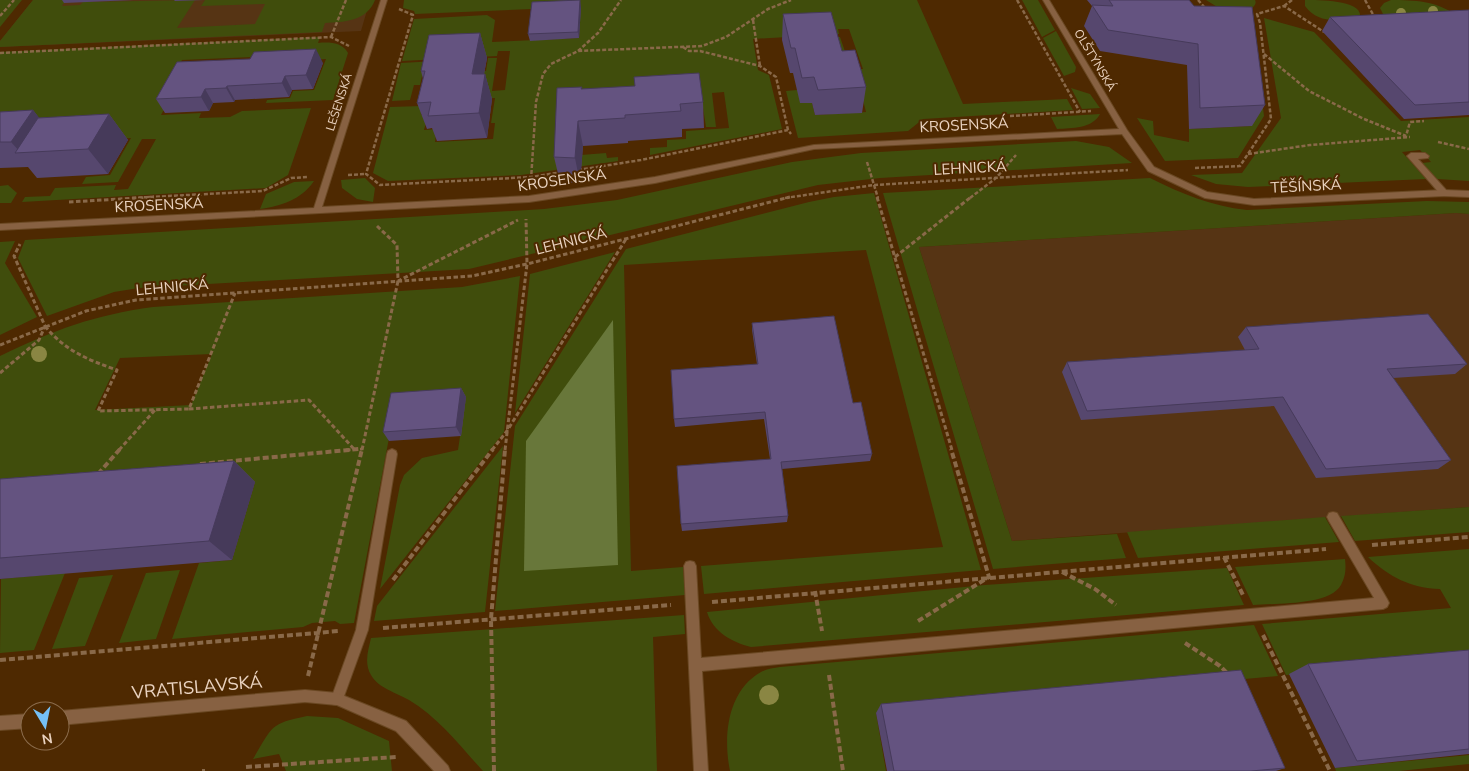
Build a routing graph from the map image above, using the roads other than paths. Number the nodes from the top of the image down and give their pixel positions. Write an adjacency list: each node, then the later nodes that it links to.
1 (384, 0): 8 (street, LEŠENSKÁ)
2 (1046, 0): 3 (street, OLŠTÝNSKÁ)
3 (1124, 131): 5 (street, OLŠTÝNSKÁ); 8 (street, KROSENSKÁ)
4 (1425, 156): 6 (street)
5 (1151, 169): 6 (street, TĚŠÍNSKÁ)
6 (1444, 193): 7 (street, TĚŠÍNSKÁ)
7 (1469, 194)
8 (317, 210): 9 (street, KROSENSKÁ)
9 (0, 227)
10 (392, 454): 14 (street)
11 (1333, 517): 13 (street)
12 (690, 566): 13 (street)
13 (695, 665): 19 (street)
14 (336, 699): 15 (street, VRATISLAVSKÁ); 18 (street, VRATISLAVSKÁ)
15 (70, 717)
16 (20, 722): 17 (street)
17 (0, 724)
18 (443, 771)
19 (701, 771)

